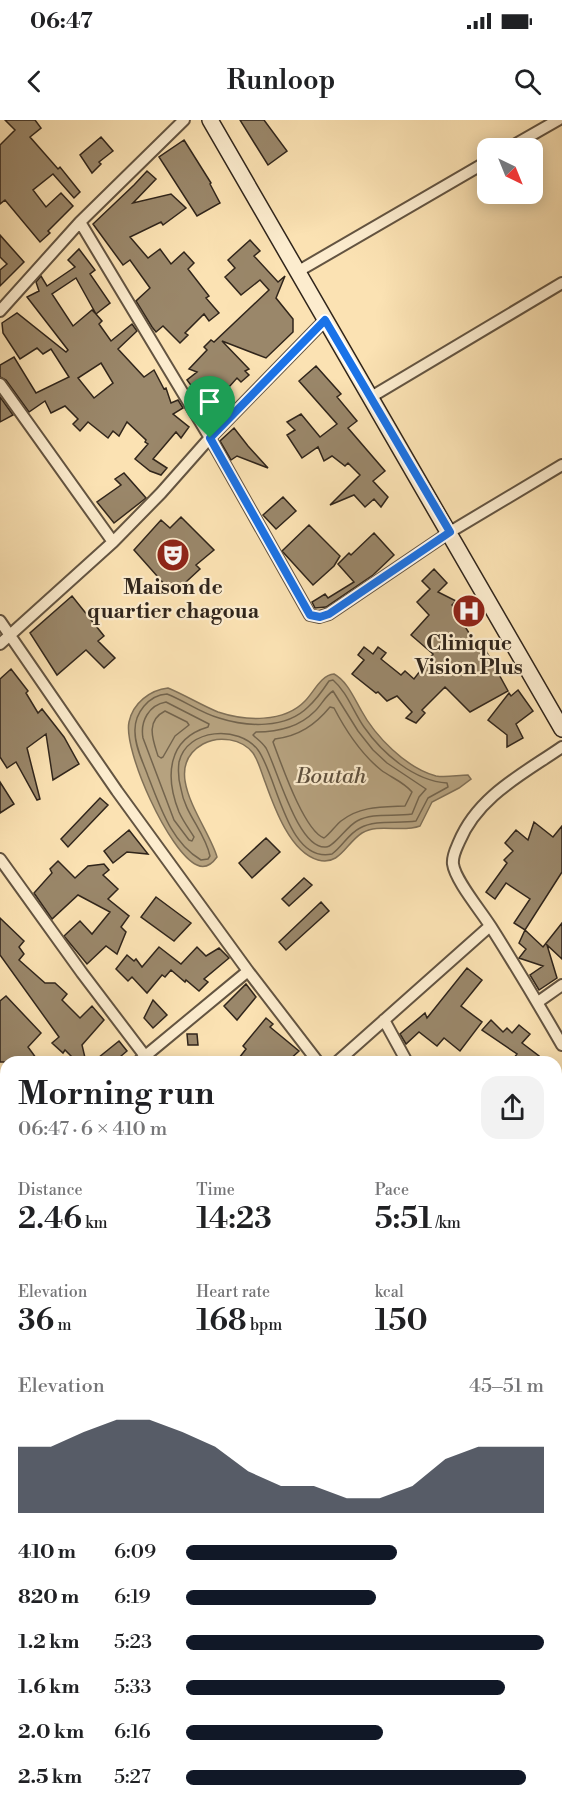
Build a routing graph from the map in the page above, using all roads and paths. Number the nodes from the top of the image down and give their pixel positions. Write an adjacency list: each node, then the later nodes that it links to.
1 (184, 120): 6 (street)
2 (210, 120): 7 (street)
3 (558, 120): 4 (street)
4 (526, 138)
5 (477, 167): 7 (street)
6 (80, 222): 9 (street); 13 (street)
7 (297, 272): 10 (street)
8 (562, 283): 12 (street)
9 (0, 311)
10 (325, 320): 12 (street); 13 (street)
11 (0, 384): 16 (street)
12 (371, 396): 15 (street)
13 (210, 438): 15 (street); 16 (street)
14 (562, 465): 15 (street)
15 (450, 532): 20 (street)
16 (113, 542): 18 (street)
17 (0, 621): 18 (street)
18 (10, 636): 19 (street); 24 (street)
19 (0, 644)
20 (562, 729)
21 (562, 747): 23 (street)
22 (0, 859): 29 (street)
23 (490, 926): 26 (street); 27 (street)
24 (248, 970): 30 (street); 31 (street)
25 (562, 985): 26 (street)
26 (538, 1002): 28 (street)
27 (384, 1020): 32 (street); 33 (street)
28 (562, 1045)
29 (140, 1056)
30 (146, 1056)
31 (313, 1056)
32 (344, 1056)
33 (404, 1056)

